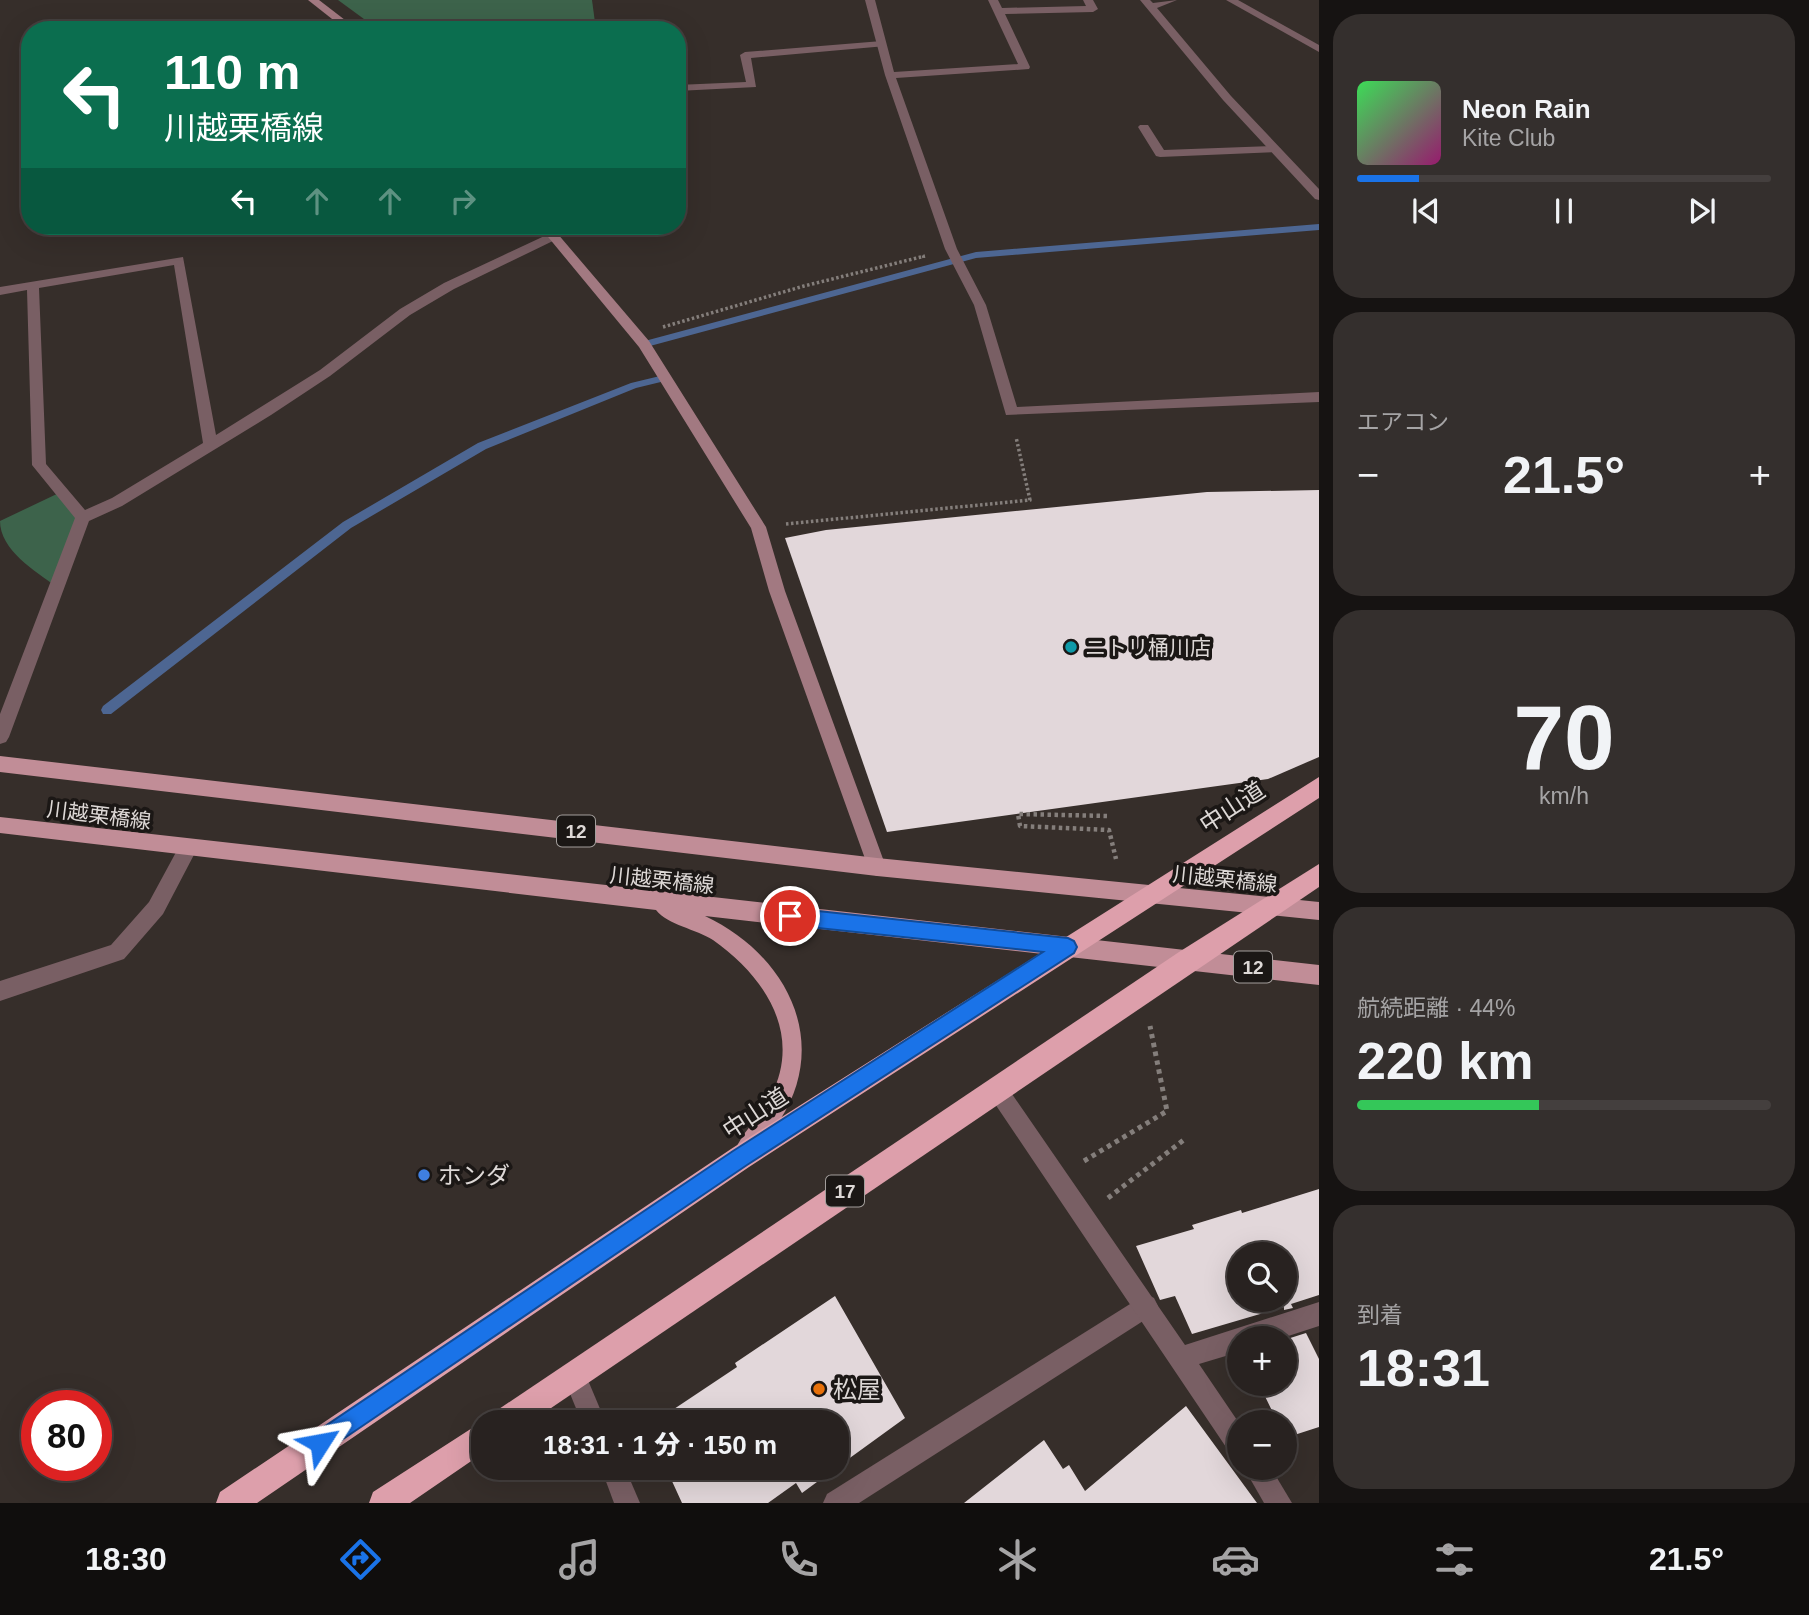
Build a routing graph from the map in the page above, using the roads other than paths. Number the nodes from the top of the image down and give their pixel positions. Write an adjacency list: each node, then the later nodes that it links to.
1 (313, 0): 9 (street)
2 (870, 0): 10 (street)
3 (993, 0): 8 (street)
4 (1088, 0): 8 (street)
5 (1172, 0): 7 (street)
6 (1231, 0): 11 (street)
7 (1147, 4): 15 (street)
8 (998, 11): 12 (street)
9 (341, 21)
10 (882, 44): 12 (street); 13 (street)
11 (1319, 49)
12 (890, 75): 21 (street)
13 (686, 88)
14 (1144, 127): 15 (street)
15 (1275, 149): 16 (street)
16 (1319, 196)
17 (542, 235): 22 (street)
18 (552, 235): 29 (street)
19 (33, 286): 20 (street); 22 (street); 23 (street)
20 (0, 291)
21 (1319, 397)
22 (211, 445): 23 (street)
23 (83, 517): 24 (street)
24 (0, 737)
25 (0, 764): 29 (main road, 川越栗橋線 / 12)
26 (1319, 786): 31 (highway, 中山道)
27 (0, 825): 28 (main road, 川越栗橋線 / 12)
28 (188, 849): 32 (main road, 川越栗橋線 / 12); 38 (street)
29 (877, 867): 31 (main road, 川越栗橋線 / 12)
30 (1319, 874): 33 (highway, 17)
31 (1153, 894): 33 (main road, 川越栗橋線 / 12); 35 (highway, 中山道)
32 (651, 901): 35 (main road, 川越栗橋線 / 12); 40 (main road)
33 (1270, 906): 34 (main road, 川越栗橋線 / 12); 36 (highway, 17)
34 (1319, 911)
35 (1068, 947): 36 (main road, 川越栗橋線 / 12); 40 (highway, 中山道)
36 (1187, 960): 37 (main road, 川越栗橋線 / 12); 39 (highway, 17)
37 (1319, 975)
38 (0, 991)
39 (996, 1088): 41 (street); 46 (highway, 17)
40 (740, 1158): 53 (highway, 中山道)
41 (1146, 1306): 45 (street); 56 (street)
42 (1319, 1314): 43 (street)
43 (1281, 1326)
44 (1227, 1343): 45 (street)
45 (1181, 1358): 49 (street)
46 (574, 1374): 47 (highway, 17); 48 (street)
47 (522, 1410)
48 (589, 1410)
49 (1227, 1426)
50 (471, 1444): 54 (highway)
51 (618, 1480): 55 (street)
52 (1263, 1480): 57 (street)
53 (230, 1503)
54 (384, 1503)
55 (627, 1503)
56 (836, 1503)
57 (1279, 1503)

